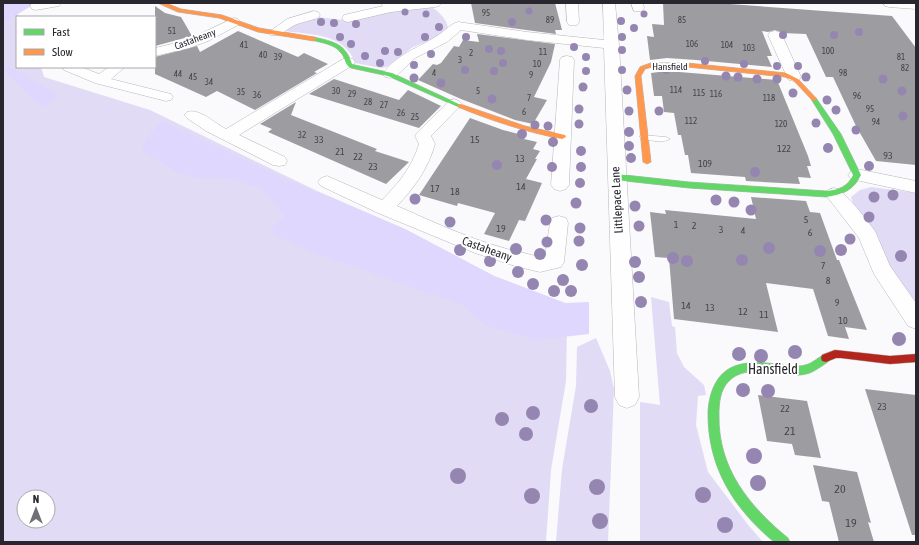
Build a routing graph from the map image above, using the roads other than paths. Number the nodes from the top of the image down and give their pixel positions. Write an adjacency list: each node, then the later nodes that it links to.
1 (55, 3): 7 (street)
2 (161, 3): 12 (street, Castaheany)
3 (572, 3): 13 (street)
4 (609, 3): 16 (street, Littlepace Lane)
5 (889, 3): 6 (street)
6 (916, 5)
7 (36, 6)
8 (389, 6): 9 (street); 11 (street)
9 (446, 12): 16 (street); 22 (street)
10 (314, 15): 14 (street)
11 (348, 18)
12 (234, 22): 14 (street, Castaheany); 17 (street, Castaheany)
13 (573, 22)
14 (275, 32): 19 (street, Castaheany)
15 (775, 35): 23 (street)
16 (612, 45): 35 (street, Littlepace Lane)
17 (156, 52)
18 (567, 60): 29 (street)
19 (348, 62): 22 (street); 28 (street)
20 (71, 68): 24 (street)
21 (117, 68): 24 (street)
22 (390, 74): 26 (street)
23 (794, 77): 30 (street, Hansfield); 34 (street)
24 (100, 80): 25 (street)
25 (166, 97)
26 (454, 104): 29 (street); 40 (street)
27 (192, 115): 28 (street)
28 (227, 135): 32 (street)
29 (562, 137): 37 (street)
30 (644, 137): 31 (lane); 33 (street, Hansfield)
31 (666, 139)
32 (279, 161)
33 (647, 162)
34 (857, 175): 38 (street); 39 (street)
35 (616, 177): 39 (street); 44 (street, Littlepace Lane)
36 (327, 182): 40 (street, Castaheany)
37 (560, 185)
38 (916, 187)
39 (834, 194): 42 (street)
40 (384, 209): 41 (street, Castaheany)
41 (559, 223)
42 (916, 320)
43 (916, 358): 45 (street, Hansfield)
44 (627, 398)
45 (784, 542)

